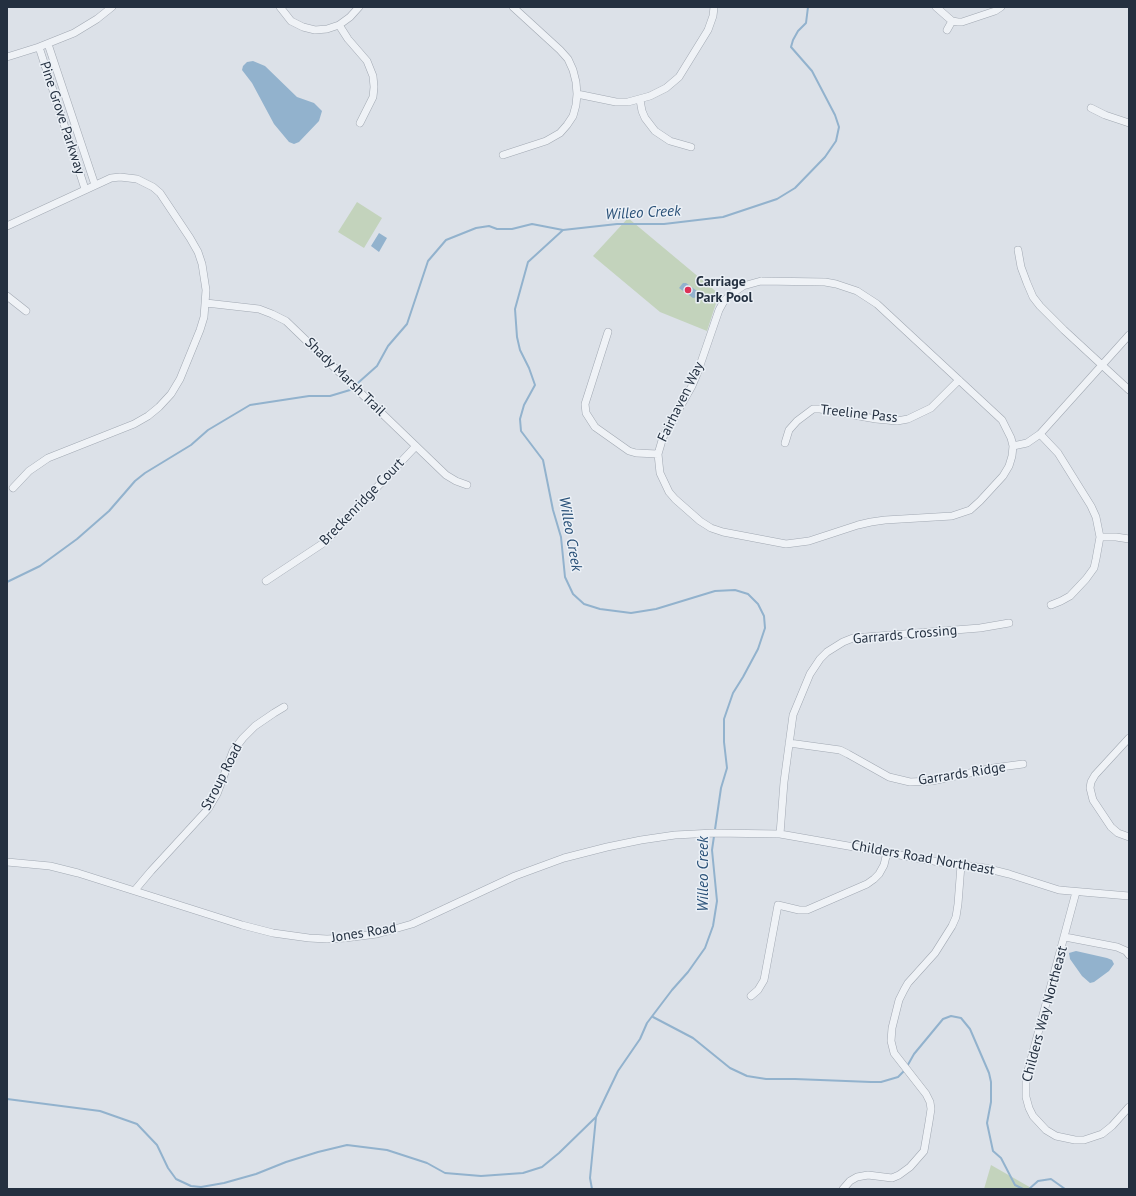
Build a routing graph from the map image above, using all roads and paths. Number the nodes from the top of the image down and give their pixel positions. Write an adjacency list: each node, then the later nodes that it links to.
1 (112, 7): 11 (street)
2 (280, 7): 9 (street)
3 (359, 7): 9 (street)
4 (513, 7): 14 (street)
5 (714, 7): 15 (street)
6 (936, 7): 8 (street)
7 (1001, 7): 8 (street)
8 (952, 20): 10 (street)
9 (339, 25): 17 (street)
10 (947, 30)
11 (48, 44): 12 (street); 21 (street, Pine Grove Parkway)
12 (39, 47): 13 (street); 22 (street, Pine Grove Parkway)
13 (7, 57)
14 (577, 94): 15 (street); 20 (street)
15 (640, 100): 19 (street)
16 (1091, 108): 18 (street)
17 (360, 123)
18 (1129, 123)
19 (691, 147)
20 (503, 155)
21 (95, 185): 22 (street); 26 (street)
22 (85, 189): 23 (street)
23 (7, 226)
24 (1018, 250): 30 (street)
25 (7, 296): 27 (street)
26 (206, 303): 35 (street, Shady Marsh Trail); 39 (street)
27 (26, 311)
28 (608, 332): 37 (street)
29 (1129, 335): 30 (street)
30 (1102, 365): 32 (street); 33 (street)
31 (959, 380): 34 (street, Treeline Pass); 36 (street, Fairhaven Way); 37 (street, Fairhaven Way)
32 (1129, 390)
33 (1040, 434): 36 (street); 40 (street)
34 (785, 443)
35 (416, 446): 38 (street, Shady Marsh Trail); 42 (street, Breckenridge Court)
36 (1013, 446): 37 (street, Fairhaven Way)
37 (658, 454)
38 (467, 485)
39 (13, 488)
40 (1100, 537): 41 (street); 43 (street)
41 (1129, 539)
42 (266, 581)
43 (1051, 605)
44 (1009, 623): 47 (street, Garrards Crossing)
45 (284, 707): 55 (street, Stroup Road)
46 (1129, 738): 51 (street)
47 (789, 743): 48 (street, Garrards Ridge); 50 (street, Garrards Crossing)
48 (1023, 764)
49 (714, 833): 50 (street, Childers Road Northeast); 55 (street, Jones Road)
50 (780, 834): 52 (street, Childers Road Northeast)
51 (1129, 837)
52 (887, 852): 54 (street, Childers Road Northeast); 60 (street)
53 (7, 862): 55 (street, Jones Road)
54 (961, 865): 56 (street, Childers Road Northeast); 62 (street)
55 (135, 890)
56 (1076, 892): 57 (street, Childers Road Northeast); 58 (street, Childers Way Northeast)
57 (1129, 896)
58 (1065, 937): 59 (street); 61 (street, Childers Way Northeast)
59 (1129, 955)
60 (751, 996)
61 (1129, 1107)
62 (843, 1189)

